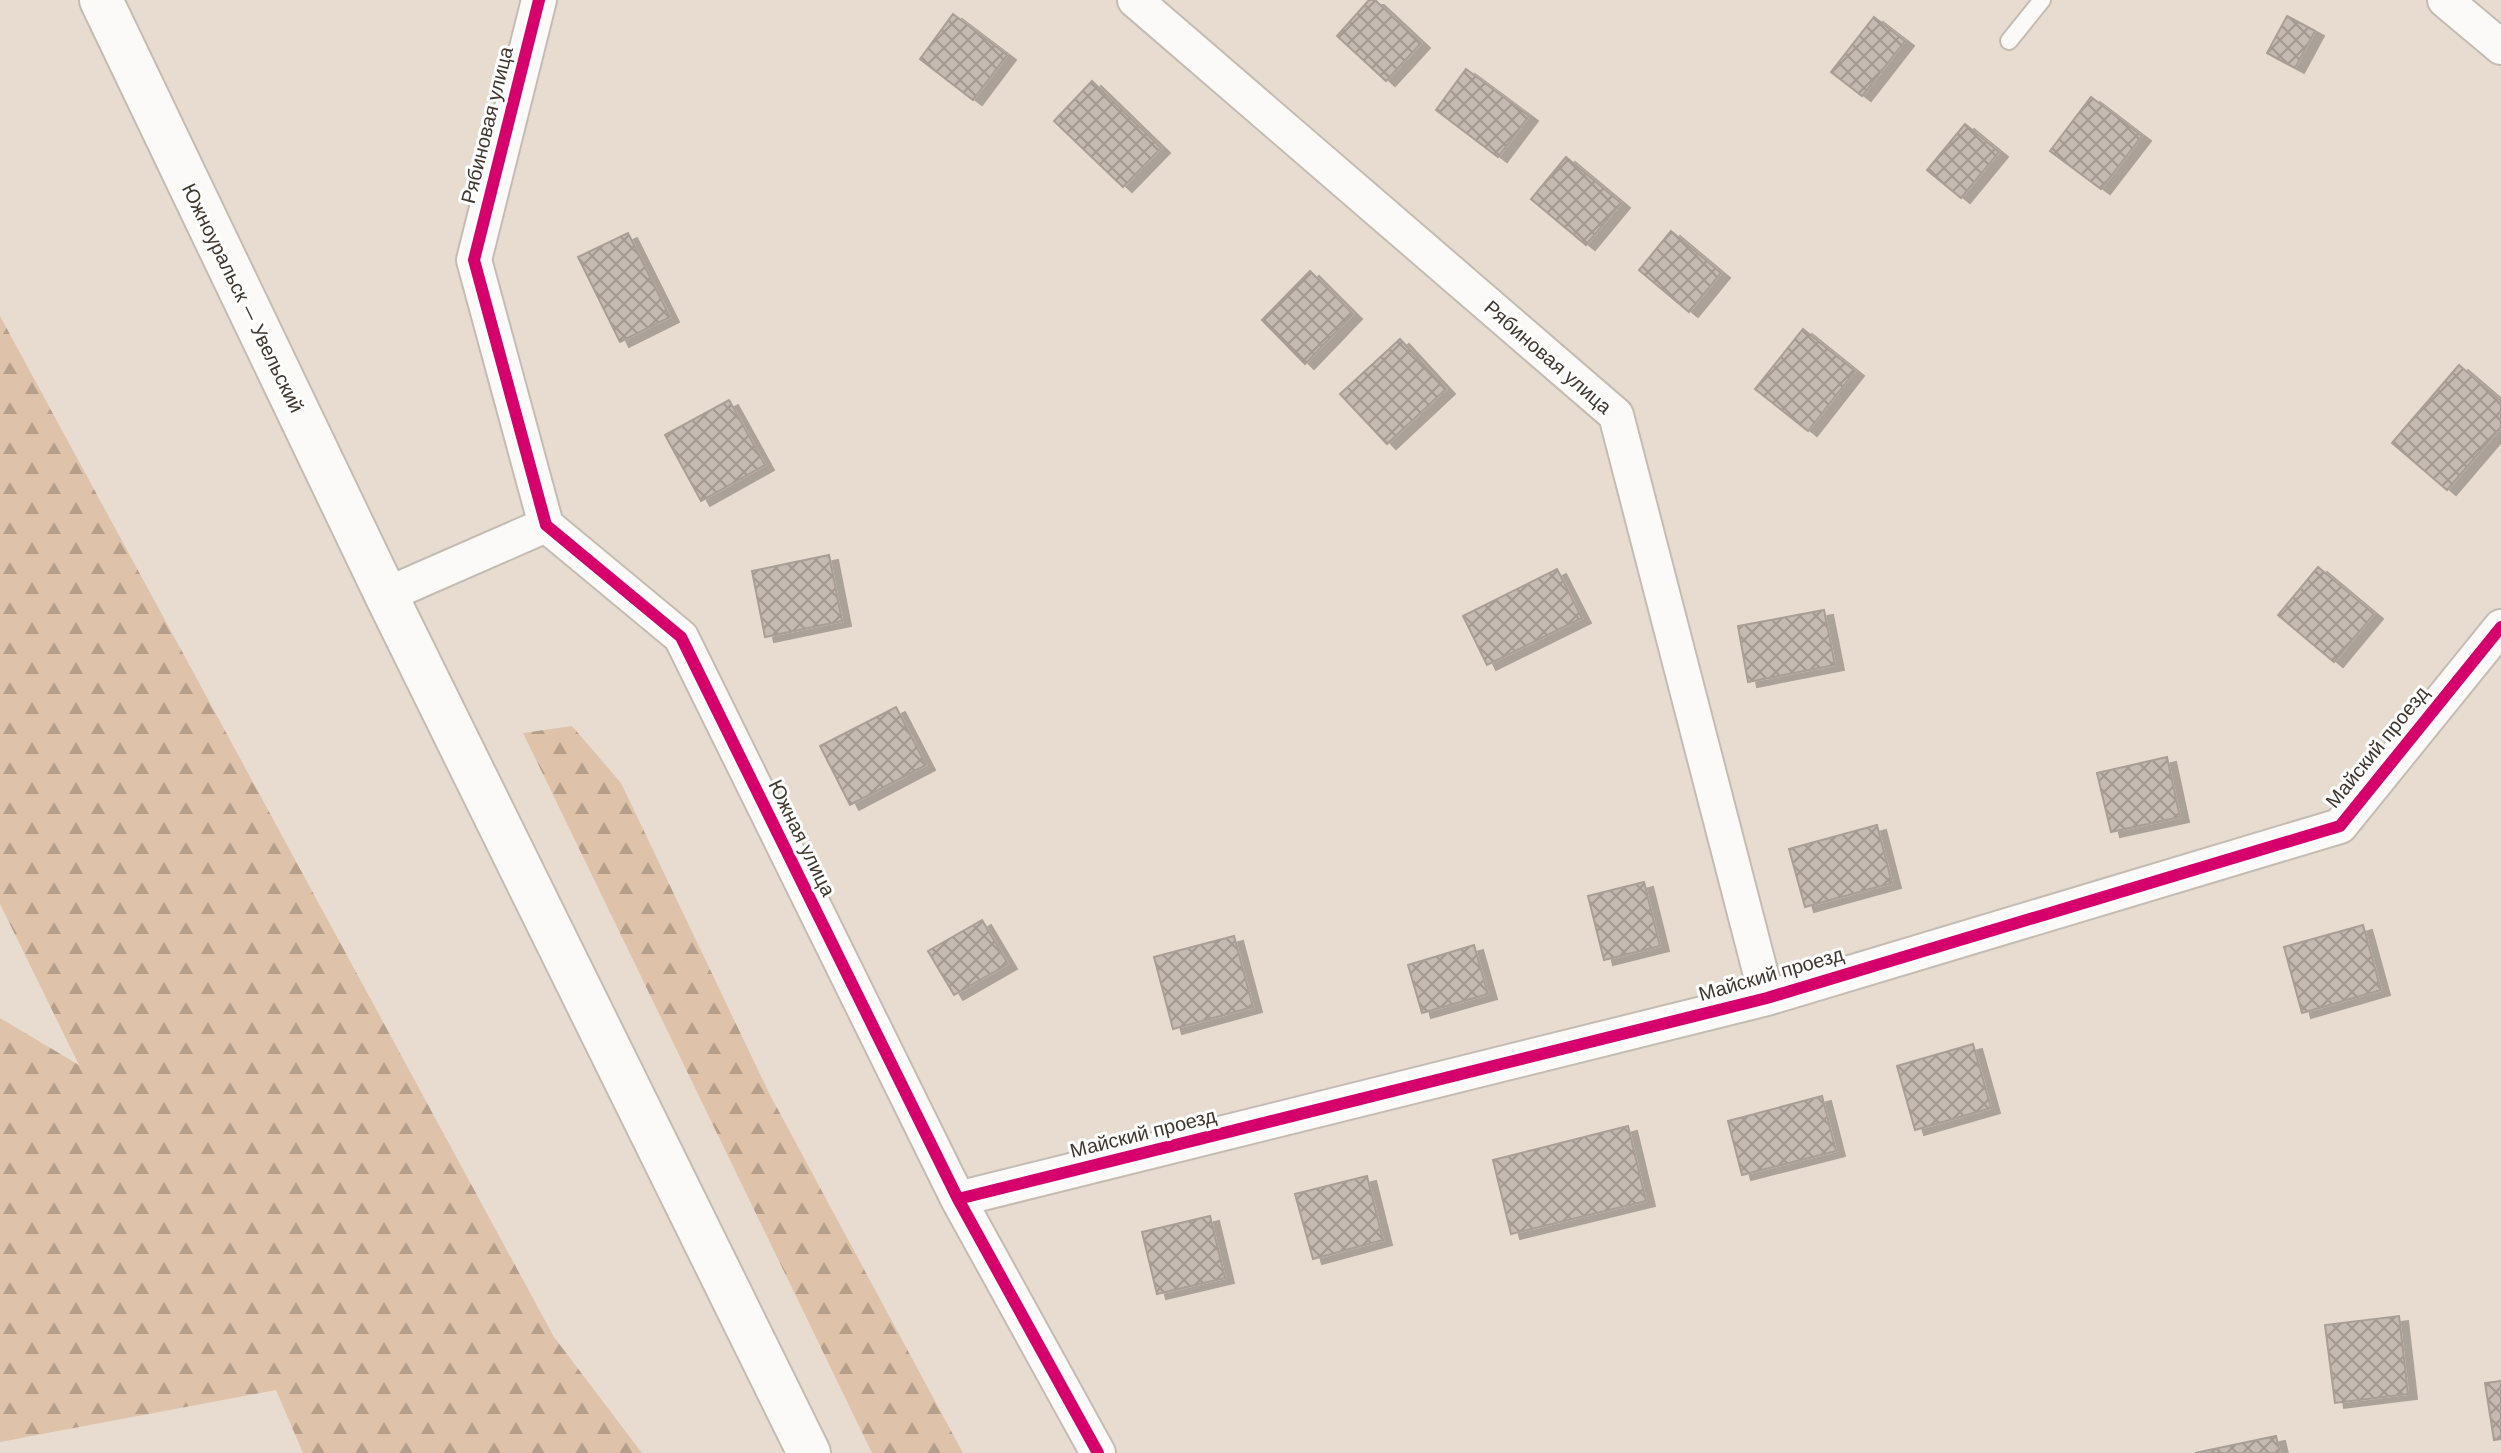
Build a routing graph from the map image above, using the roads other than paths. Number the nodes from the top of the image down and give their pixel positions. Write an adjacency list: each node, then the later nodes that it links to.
1 (101, 0): 9 (street, Южноуральск — Увельский)
2 (539, 0): 8 (street, Рябиновая улица)
3 (1135, 0): 11 (street, Рябиновая улица)
4 (2042, 0): 6 (lane)
5 (2445, 0): 7 (street)
6 (2009, 41)
7 (2501, 47)
8 (546, 525): 9 (street); 12 (street, Южная улица)
9 (386, 595): 13 (street, Южноуральск — Увельский)
10 (2501, 627): 11 (street, Майский проезд)
11 (1767, 998): 12 (street, Майский проезд)
12 (958, 1199): 14 (street, Южная улица)
13 (809, 1453)
14 (1098, 1453)

